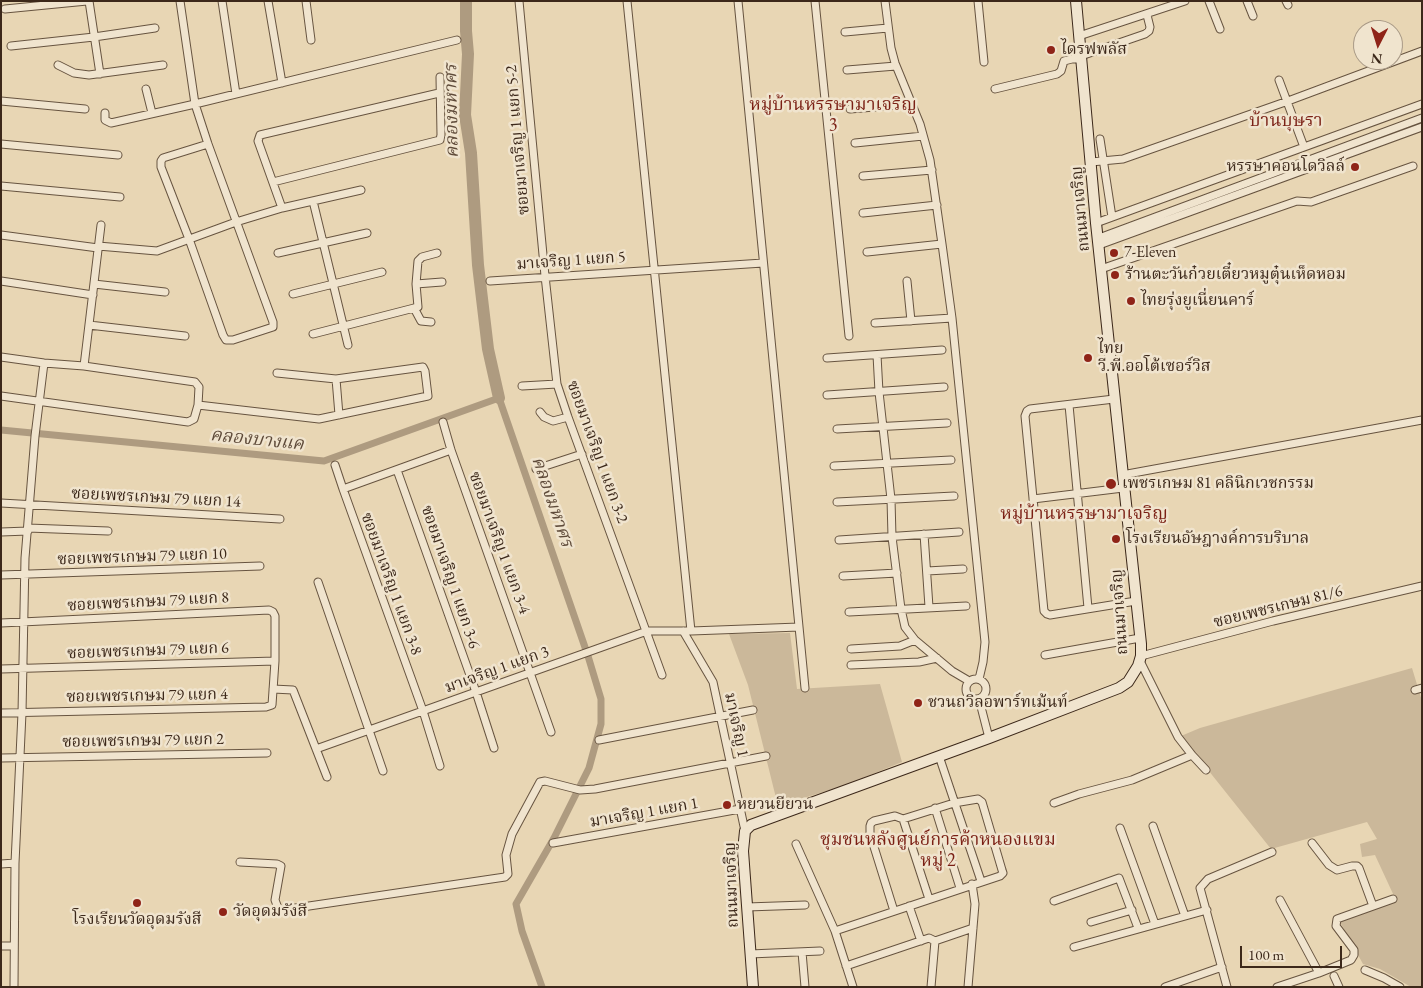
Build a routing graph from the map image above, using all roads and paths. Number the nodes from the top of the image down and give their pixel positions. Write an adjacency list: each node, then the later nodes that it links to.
1 (88, 1): 17 (street); 25 (street)
2 (180, 1): 46 (street)
3 (222, 1): 43 (street)
4 (268, 1): 39 (street)
5 (306, 1): 26 (street)
6 (520, 1): 93 (street, ซอยมาเจริญ 1 แยก 5-2)
7 (627, 1): 91 (street)
8 (738, 1): 89 (street)
9 (815, 1): 113 (street)
10 (885, 1): 21 (street)
11 (978, 1): 31 (street)
12 (1076, 1): 24 (main road, ถนนมาเจริญ)
13 (1185, 1): 16 (street)
14 (1209, 1): 22 (street)
15 (1247, 1): 19 (street)
16 (1170, 4): 18 (street)
17 (5, 9)
18 (1147, 15): 24 (street); 30 (street)
19 (1253, 16)
20 (154, 28): 25 (street)
21 (888, 28): 23 (street); 34 (street)
22 (1220, 29)
23 (844, 32)
24 (1080, 36): 30 (main road, ถนนมาเจริญ)
25 (94, 37): 28 (street); 36 (street)
26 (311, 40)
27 (457, 40): 39 (street)
28 (11, 46)
29 (1422, 51): 45 (street)
30 (1082, 57): 41 (street); 62 (main road, ถนนมาเจริญ)
31 (984, 62)
32 (58, 65): 36 (street)
33 (163, 65): 36 (street)
34 (896, 66): 35 (street); 47 (street)
35 (847, 70)
36 (100, 74)
37 (440, 77): 42 (street)
38 (1280, 80): 45 (street)
39 (282, 83): 43 (street)
40 (146, 89): 52 (street)
41 (995, 89)
42 (439, 93): 67 (street); 67 (street)
43 (236, 94): 46 (street)
44 (1, 101): 49 (street)
45 (1288, 102): 60 (street); 62 (street)
46 (195, 104): 52 (street); 59 (street)
47 (911, 104): 50 (street); 55 (street)
48 (1422, 104): 60 (street)
49 (85, 108)
50 (850, 110)
51 (105, 113): 52 (street)
52 (152, 113)
53 (1422, 118): 63 (street)
54 (1422, 126): 63 (street)
55 (923, 136): 57 (street); 65 (street)
56 (1100, 139): 62 (street)
57 (856, 143)
58 (1, 144): 61 (street)
59 (208, 144): 76 (street); 81 (street)
60 (1304, 147): 75 (street)
61 (118, 156)
62 (1097, 162): 75 (street); 77 (main road, ถนนมาเจริญ)
63 (1310, 163): 82 (street)
64 (1413, 166): 90 (street)
65 (932, 170): 66 (street); 72 (street)
66 (863, 176)
67 (273, 182): 73 (street)
68 (1, 186): 70 (street)
69 (361, 190): 71 (street)
70 (120, 197)
71 (313, 201): 73 (street); 83 (street)
72 (937, 205): 74 (street); 84 (street)
73 (282, 208): 76 (street)
74 (863, 214)
75 (1112, 217): 77 (street)
76 (236, 222): 81 (street); 81 (street)
77 (1096, 223): 82 (main road, ถนนมาเจริญ)
78 (100, 225): 85 (street)
79 (368, 233): 83 (street)
80 (1, 235): 85 (street)
81 (189, 239): 85 (street)
82 (1099, 241): 90 (main road, ถนนมาเจริญ)
83 (324, 243): 87 (street); 99 (street)
84 (942, 244): 86 (street); 105 (street)
85 (98, 247): 98 (street)
86 (867, 252)
87 (278, 253)
88 (437, 253): 100 (street)
89 (763, 263): 91 (street, มาเจริญ 1 แยก 5); 184 (street)
90 (1101, 269): 129 (main road, ถนนมาเจริญ)
91 (654, 270): 93 (street, มาเจริญ 1 แยก 5); 186 (street)
92 (382, 272): 99 (street)
93 (545, 276): 95 (street, มาเจริญ 1 แยก 5); 123 (street, ซอยมาเจริญ 1 แยก 3-2)
94 (1, 280): 103 (street)
95 (490, 280)
96 (908, 281): 106 (street)
97 (442, 282): 100 (street)
98 (94, 284): 101 (street); 103 (street)
99 (335, 284): 102 (street); 110 (street)
100 (416, 284): 104 (street)
101 (165, 292)
102 (293, 294)
103 (93, 295): 109 (street)
104 (414, 308): 107 (street); 110 (street)
105 (952, 318): 106 (street); 199 (street)
106 (911, 321): 108 (street)
107 (431, 322)
108 (875, 323)
109 (89, 325): 112 (street); 120 (street)
110 (344, 326): 111 (street); 114 (street)
111 (313, 334)
112 (185, 336)
113 (849, 336)
114 (348, 345)
115 (942, 350): 116 (street)
116 (877, 356): 118 (street); 126 (street)
117 (1, 357): 119 (street)
118 (827, 358)
119 (44, 363): 120 (street); 130 (street)
120 (84, 366): 131 (street)
121 (277, 373): 122 (street)
122 (336, 379): 134 (street); 134 (street)
123 (557, 384): 124 (street); 135 (street, ซอยมาเจริญ 1 แยก 3-2)
124 (522, 386)
125 (944, 388): 126 (street)
126 (879, 392): 127 (street); 139 (street)
127 (828, 395)
128 (1, 396): 130 (street)
129 (1114, 399): 132 (street); 149 (main road, ถนนมาเจริญ)
130 (40, 401): 131 (street); 158 (street)
131 (198, 405): 134 (street)
132 (1069, 405): 152 (street); 155 (street)
133 (540, 412): 135 (street)
134 (339, 415)
135 (568, 417): 142 (street, ซอยมาเจริญ 1 แยก 3-2)
136 (1422, 420): 149 (street)
137 (443, 422): 141 (street, ซอยมาเจริญ 1 แยก 3-4)
138 (947, 423): 139 (street)
139 (883, 428): 140 (street); 144 (street)
140 (836, 429)
141 (451, 450): 148 (street); 197 (street, ซอยมาเจริญ 1 แยก 3-4)
142 (582, 454): 147 (street); 185 (street, ซอยมาเจริญ 1 แยก 3-2)
143 (951, 460): 144 (street)
144 (887, 464): 146 (street); 154 (street)
145 (335, 465): 151 (street, ซอยมาเจริญ 1 แยก 3-8)
146 (834, 466)
147 (536, 469)
148 (397, 470): 151 (street); 203 (street, ซอยมาเจริญ 1 แยก 3-6)
149 (1122, 475): 150 (main road, ถนนมาเจริญ)
150 (1124, 488): 152 (street); 176 (main road, ถนนมาเจริญ)
151 (343, 489): 206 (street, ซอยมาเจริญ 1 แยก 3-8)
152 (1077, 494): 155 (street); 179 (street)
153 (954, 496): 154 (street)
154 (891, 499): 156 (street); 165 (street)
155 (1033, 499): 179 (street)
156 (837, 502)
157 (1, 503): 158 (street, ซอยเพชรเกษม 79 แยก 14)
158 (30, 505): 159 (street, ซอยเพชรเกษม 79 แยก 14); 160 (street)
159 (280, 519)
160 (28, 530): 161 (street); 162 (street); 171 (street)
161 (1, 532)
162 (108, 532)
163 (959, 532): 164 (street)
164 (924, 534): 165 (street); 169 (street)
165 (892, 536): 166 (street); 170 (street)
166 (839, 540)
167 (260, 566): 171 (street, ซอยเพชรเกษม 79 แยก 10)
168 (963, 568): 169 (street)
169 (927, 571): 178 (street)
170 (897, 573): 173 (street); 180 (street)
171 (25, 574): 172 (street, ซอยเพชรเกษม 79 แยก 10); 183 (street)
172 (1, 575)
173 (843, 576)
174 (318, 582): 210 (street)
175 (1422, 586): 192 (street, ซอยเพชรเกษม 81/6)
176 (1136, 601): 179 (street); 187 (main road, ถนนมาเจริญ)
177 (966, 606): 178 (street)
178 (929, 607): 180 (street)
179 (1088, 608)
180 (901, 609): 181 (street); 188 (street)
181 (849, 612)
182 (1, 623): 183 (street, ซอยเพชรเกษม 79 แยก 8)
183 (24, 623): 193 (street, ซอยเพชรเกษม 79 แยก 8); 195 (street)
184 (799, 627): 186 (street, มาเจริญ 1 แยก 3); 201 (street)
185 (647, 631): 186 (street, มาเจริญ 1 แยก 3); 197 (street, มาเจริญ 1 แยก 3); 198 (street, ซอยมาเจริญ 1 แยก 3-2)
186 (687, 631): 209 (street, มาเจริญ 1)
187 (1140, 638): 190 (street); 192 (main road, ถนนมาเจริญ)
188 (915, 640): 189 (street); 191 (street)
189 (850, 649)
190 (1045, 655)
191 (937, 658): 194 (street); 200 (street)
192 (1140, 658): 212 (main road, ถนนมาเจริญ); 217 (street)
193 (275, 661): 195 (street, ซอยเพชรเกษม 79 แยก 6); 202 (street)
194 (852, 665)
195 (22, 668): 196 (street, ซอยเพชรเกษม 79 แยก 6); 207 (street)
196 (1, 669)
197 (531, 673): 203 (street, มาเจริญ 1 แยก 3); 211 (street, ซอยมาเจริญ 1 แยก 3-4)
198 (662, 675)
199 (979, 679): 200 (street); 204 (street)
200 (969, 681): 204 (street)
201 (805, 688)
202 (274, 689): 207 (street, ซอยเพชรเกษม 79 แยก 4); 215 (street)
203 (476, 692): 206 (street, มาเจริญ 1 แยก 3); 214 (street, ซอยมาเจริญ 1 แยก 3-6)
204 (979, 699): 212 (street)
205 (753, 710): 209 (street)
206 (423, 711): 210 (street, มาเจริญ 1 แยก 3); 223 (street, ซอยมาเจริญ 1 แยก 3-8)
207 (22, 712): 208 (street, ซอยเพชรเกษม 79 แยก 4); 221 (street)
208 (1, 713)
209 (721, 717): 213 (street); 222 (street, มาเจริญ 1)
210 (370, 730): 215 (street, มาเจริญ 1 แยก 3); 225 (street)
211 (551, 732)
212 (989, 738): 219 (main road, ถนนมาเจริญ)
213 (599, 740)
214 (494, 748)
215 (316, 749): 226 (street)
216 (267, 752): 221 (street, ซอยเพชรเกษม 79 แยก 2)
217 (1192, 755): 224 (street); 228 (street)
218 (766, 756): 222 (street)
219 (939, 756): 227 (street); 234 (main road, ถนนมาเจริญ)
220 (1, 758): 221 (street, ซอยเพชรเกษม 79 แยก 2)
221 (20, 758): 240 (street)
222 (730, 763): 230 (street, มาเจริญ 1); 239 (street)
223 (440, 766)
224 (1206, 770)
225 (383, 771)
226 (327, 777)
227 (954, 803): 229 (street); 242 (street); 242 (street)
228 (1054, 803)
229 (935, 808): 231 (street); 244 (street)
230 (740, 809): 234 (street, มาเจริญ 1); 235 (street, มาเจริญ 1 แยก 1)
231 (903, 819): 245 (street); 255 (street)
232 (1153, 826): 256 (street)
233 (1120, 828): 258 (street)
234 (745, 831): 252 (main road, ถนนมาเจริญ)
235 (553, 843)
236 (1312, 843): 251 (street)
237 (796, 844): 261 (street)
238 (1272, 852): 254 (street)
239 (240, 862)
240 (15, 863): 241 (street); 265 (street)
241 (1, 864)
242 (981, 881): 243 (street)
243 (972, 884): 244 (street); 259 (street)
244 (960, 888): 245 (street)
245 (928, 899): 250 (street)
246 (1393, 899): 251 (street)
247 (1280, 900): 273 (street)
248 (1054, 901): 253 (street)
249 (804, 905): 252 (street)
250 (909, 906): 255 (street); 263 (street)
251 (1373, 906): 273 (street)
252 (747, 908): 269 (main road, ถนนมาเจริญ)
253 (1132, 910): 257 (street); 260 (street)
254 (1207, 910): 256 (street); 271 (street)
255 (894, 911): 261 (street)
256 (1185, 916): 258 (street)
257 (1091, 922)
258 (1155, 924): 260 (street)
259 (973, 928): 262 (street); 280 (street)
260 (1138, 928): 266 (street)
261 (835, 931): 270 (street)
262 (935, 940): 263 (street); 279 (street)
263 (921, 941): 270 (street)
264 (1, 946): 265 (street)
265 (14, 946): 275 (street)
266 (1074, 947)
267 (820, 951): 268 (street)
268 (802, 952): 269 (street); 277 (street)
269 (750, 954): 276 (main road, ถนนมาเจริญ)
270 (846, 966): 278 (street)
271 (1222, 967): 281 (street); 282 (street)
272 (1365, 970): 285 (street)
273 (1319, 973): 283 (street)
274 (1334, 976): 284 (street)
275 (14, 987)
276 (752, 987)
277 (805, 987)
278 (853, 987)
279 (931, 987)
280 (968, 987)
281 (1165, 987)
282 (1227, 987)
283 (1277, 987)
284 (1339, 987)
285 (1400, 987)

